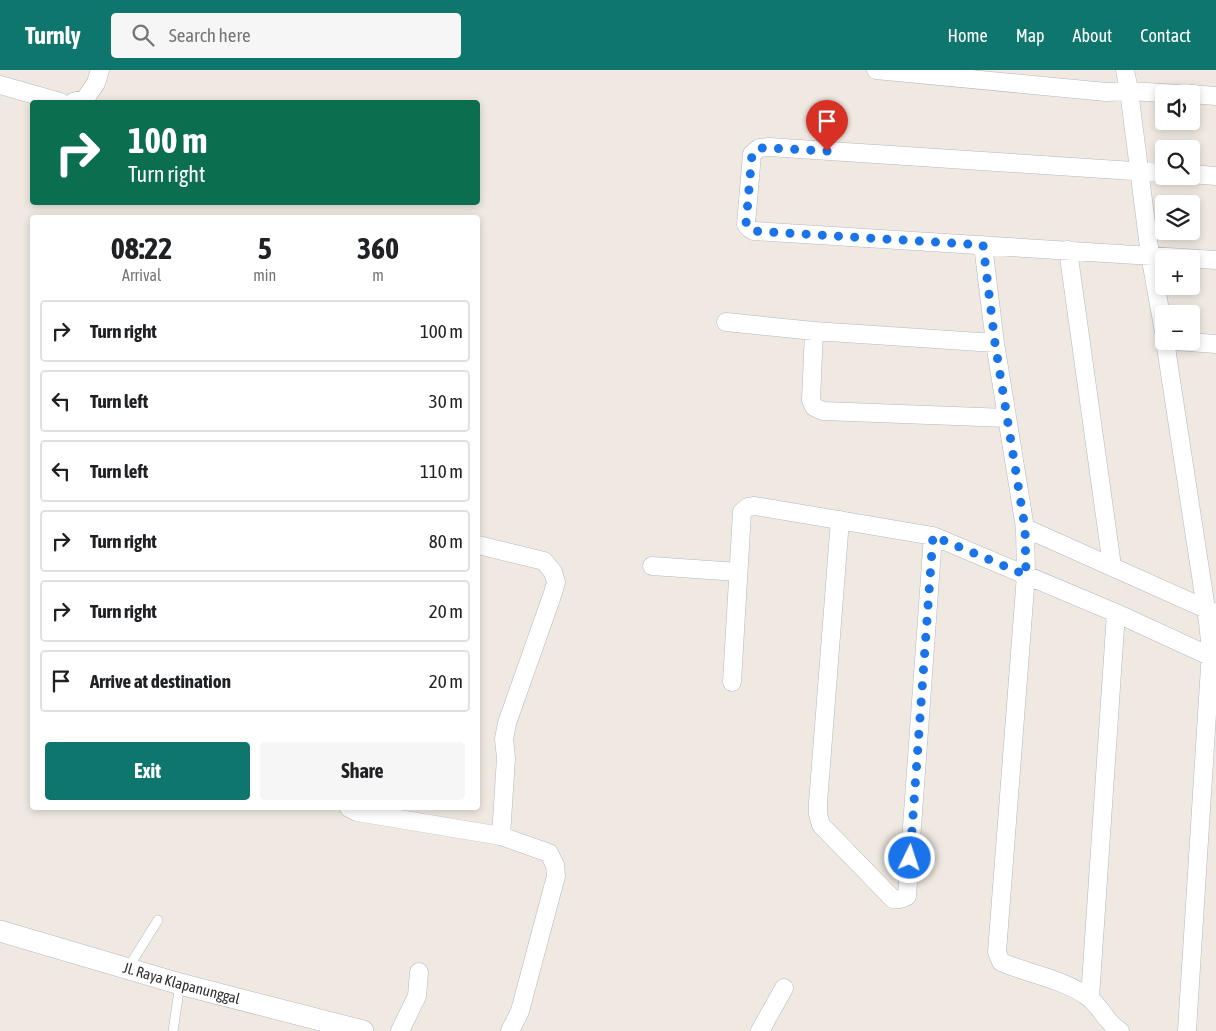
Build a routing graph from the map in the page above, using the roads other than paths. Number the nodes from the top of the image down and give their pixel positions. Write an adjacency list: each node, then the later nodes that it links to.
1 (100, 70): 10 (street)
2 (876, 70): 5 (street)
3 (1125, 70): 5 (street)
4 (0, 85): 9 (street)
5 (1129, 91): 6 (street); 11 (street)
6 (1155, 93)
7 (1200, 95): 8 (street)
8 (1216, 96)
9 (53, 100)
10 (81, 100)
11 (1139, 171): 12 (street); 15 (street); 17 (street)
12 (1155, 172)
13 (1200, 175): 14 (street)
14 (1216, 176)
15 (983, 245): 16 (street); 22 (street)
16 (1068, 250): 17 (street); 32 (street)
17 (1150, 255): 18 (street); 19 (street)
18 (1216, 260)
19 (1159, 305)
20 (726, 322): 21 (street)
21 (814, 331): 22 (street); 26 (street)
22 (995, 343): 26 (street)
23 (1200, 343): 24 (street)
24 (1216, 344)
25 (1167, 350): 36 (street)
26 (1007, 418): 28 (street)
27 (840, 520): 29 (street); 29 (street); 33 (street)
28 (1025, 528): 32 (street); 34 (street)
29 (933, 536): 34 (street)
30 (480, 546): 40 (street)
31 (652, 566): 33 (street)
32 (1112, 566): 36 (street)
33 (738, 572): 38 (street)
34 (1026, 575): 35 (street); 47 (street)
35 (1116, 613): 37 (street); 47 (street)
36 (1210, 614): 37 (street)
37 (1212, 656): 54 (street)
38 (732, 682)
39 (353, 810): 40 (street)
40 (501, 836): 51 (street)
41 (158, 920): 43 (lane)
42 (0, 931): 43 (street, Jl. Raya Klapanunggal)
43 (128, 968): 45 (street, Jl. Raya Klapanunggal)
44 (419, 972): 50 (street)
45 (180, 984): 48 (street, Jl. Raya Klapanunggal); 49 (lane)
46 (784, 988): 52 (street)
47 (1090, 998): 53 (street)
48 (356, 1030)
49 (174, 1031)
50 (400, 1031)
51 (510, 1031)
52 (760, 1031)
53 (1120, 1031)
54 (1187, 1031)

